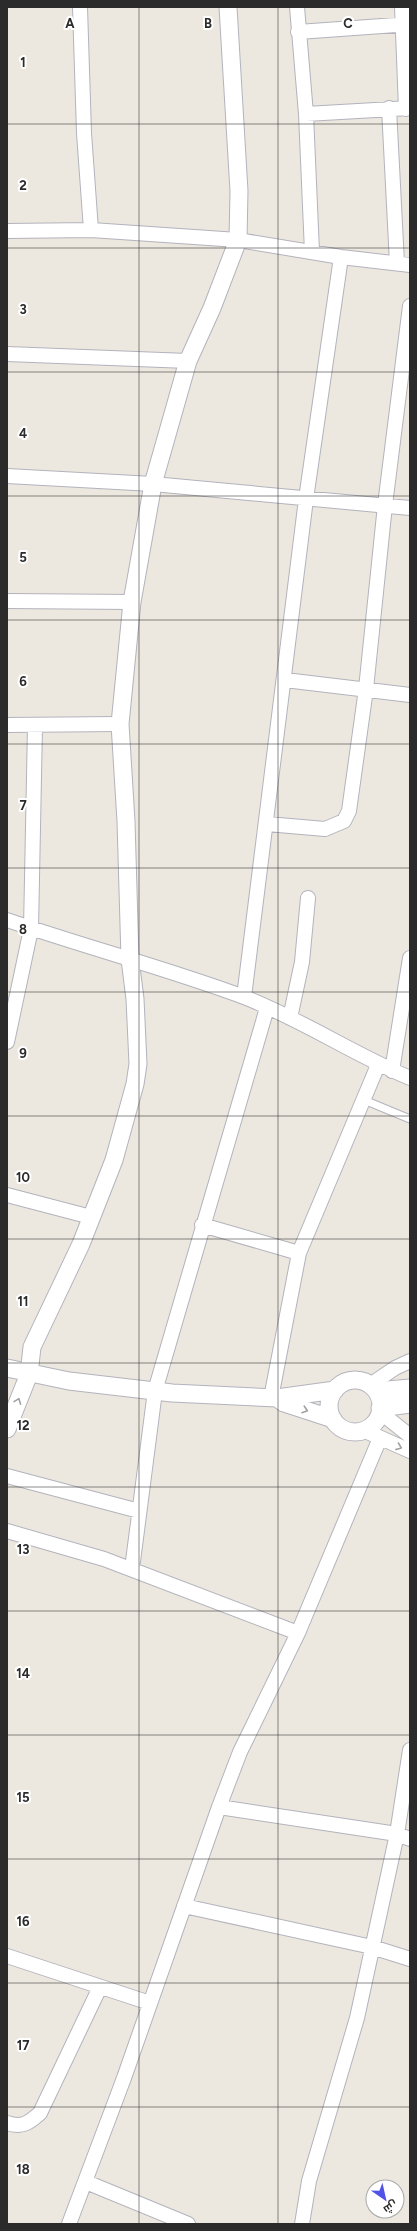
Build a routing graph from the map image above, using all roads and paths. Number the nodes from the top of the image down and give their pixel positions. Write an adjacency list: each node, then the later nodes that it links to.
1 (80, 7): 10 (street)
2 (228, 7): 12 (street)
3 (297, 7): 6 (street)
4 (402, 7): 5 (street)
5 (407, 24): 6 (street); 8 (street)
6 (298, 32): 9 (street)
7 (389, 108): 8 (street); 9 (street); 15 (street)
8 (408, 108)
9 (306, 114): 13 (street)
10 (91, 230): 11 (street); 12 (street)
11 (7, 231)
12 (238, 240): 13 (street); 18 (street)
13 (312, 252): 14 (street)
14 (341, 257): 15 (street); 21 (street)
15 (404, 264)
16 (410, 306): 22 (street)
17 (7, 354): 18 (street)
18 (188, 361): 20 (street)
19 (7, 476): 20 (street)
20 (153, 484): 21 (street); 25 (street)
21 (306, 498): 22 (street); 26 (street)
22 (385, 505): 23 (street); 27 (street)
23 (410, 508)
24 (7, 601): 25 (street)
25 (132, 602): 29 (street)
26 (285, 680): 27 (street); 32 (street)
27 (366, 689): 28 (street); 32 (street)
28 (410, 695)
29 (120, 724): 31 (street); 37 (street)
30 (7, 725): 31 (street)
31 (35, 726): 35 (street)
32 (267, 824): 38 (street)
33 (308, 898): 40 (street)
34 (7, 920): 35 (street)
35 (31, 928): 37 (street); 41 (street)
36 (410, 958): 43 (street)
37 (130, 959): 38 (street); 48 (street)
38 (244, 997): 39 (street)
39 (266, 1008): 40 (street); 49 (street)
40 (290, 1018): 42 (street)
41 (7, 1042)
42 (378, 1064): 43 (street); 45 (street)
43 (392, 1071): 44 (street)
44 (410, 1078)
45 (364, 1100): 46 (lane); 50 (street)
46 (410, 1119)
47 (7, 1195): 48 (street)
48 (91, 1217): 51 (street)
49 (202, 1225): 50 (street); 58 (street)
50 (299, 1253): 59 (street)
51 (32, 1347): 53 (street); 54 (street)
52 (410, 1361): 55 (street)
53 (7, 1368): 54 (street)
54 (28, 1374): 58 (street); 63 (street, one-way to 54)
55 (373, 1388): 56 (street); 57 (street); 61 (street)
56 (410, 1388)
57 (335, 1390): 59 (street); 62 (street)
58 (154, 1392): 59 (street); 69 (street)
59 (274, 1398): 62 (street, one-way to 62)
60 (410, 1404): 61 (street)
61 (380, 1410): 64 (street); 65 (street)
62 (333, 1419): 64 (street)
63 (7, 1429)
64 (363, 1430): 66 (street)
65 (410, 1436)
66 (380, 1438): 67 (street, one-way to 67); 72 (street)
67 (410, 1451)
68 (7, 1476): 69 (street)
69 (139, 1511): 71 (street)
70 (7, 1531): 71 (street)
71 (132, 1569): 72 (street)
72 (298, 1632): 74 (street)
73 (410, 1750): 75 (street)
74 (219, 1807): 75 (street); 76 (street)
75 (403, 1836): 77 (street)
76 (184, 1906): 77 (street); 81 (street)
77 (372, 1947): 79 (street); 87 (street)
78 (7, 1956): 80 (street)
79 (410, 1959)
80 (100, 1987): 81 (street); 82 (street)
81 (150, 2003): 83 (street)
82 (7, 2123)
83 (86, 2182): 84 (street); 85 (street)
84 (166, 2220): 86 (street)
85 (69, 2224)
86 (188, 2224)
87 (302, 2224)

